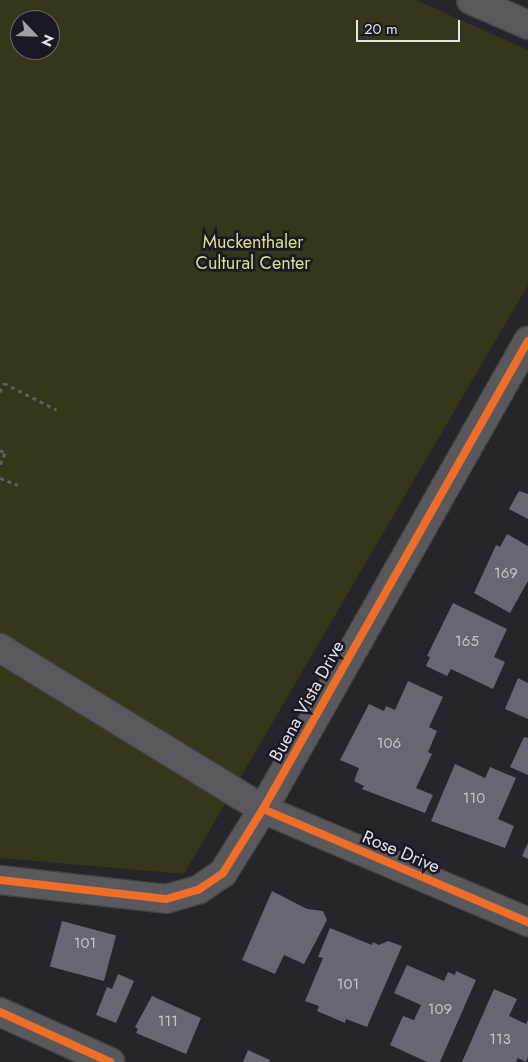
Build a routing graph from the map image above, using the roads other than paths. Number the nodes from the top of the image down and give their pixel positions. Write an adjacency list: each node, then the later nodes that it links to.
1 (471, 0): 2 (street)
2 (528, 25)
3 (528, 341): 5 (street, Buena Vista Drive)
4 (0, 648): 5 (street, Rose Drive)
5 (263, 809): 6 (street, Buena Vista Drive); 7 (street, Rose Drive)
6 (0, 880)
7 (528, 922)
8 (0, 1012): 9 (street)
9 (110, 1062)

